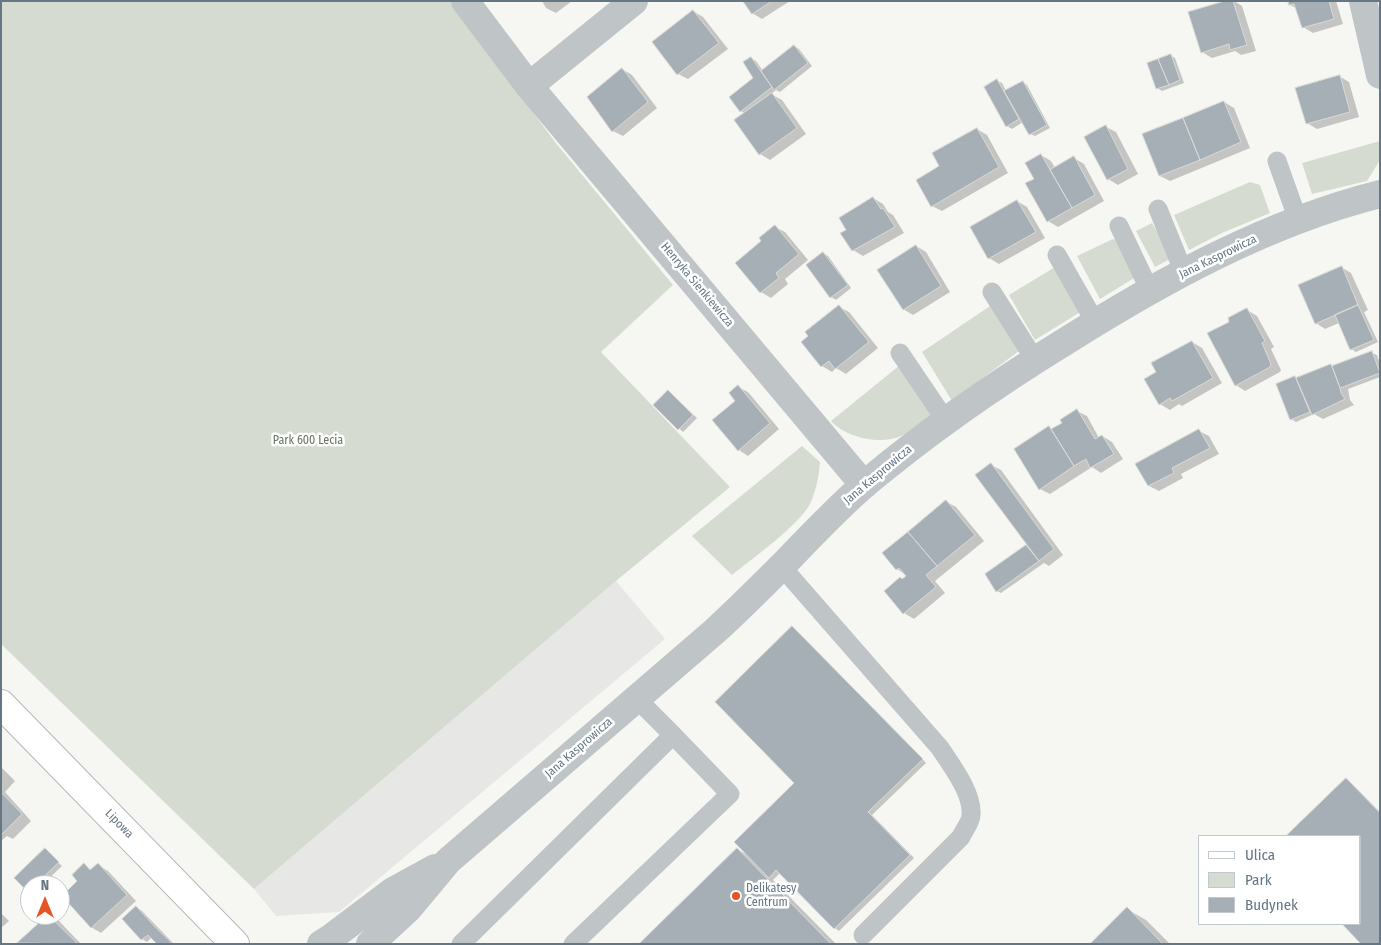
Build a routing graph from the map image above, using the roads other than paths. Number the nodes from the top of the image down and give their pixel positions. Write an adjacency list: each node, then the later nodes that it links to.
1 (465, 1): 5 (street, Henryka Sienkiewicza)
2 (634, 1): 5 (street)
3 (1363, 1): 4 (street)
4 (1380, 75)
5 (528, 86): 19 (street, Henryka Sienkiewicza)
6 (1277, 161): 9 (lane)
7 (1380, 194): 9 (street, Jana Kasprowicza)
8 (1158, 209): 12 (lane)
9 (1298, 220): 12 (street, Jana Kasprowicza)
10 (1119, 226): 13 (lane)
11 (1057, 255): 15 (lane)
12 (1184, 272): 13 (street, Jana Kasprowicza)
13 (1150, 291): 15 (street, Jana Kasprowicza)
14 (992, 292): 17 (lane)
15 (1096, 322): 17 (street, Jana Kasprowicza)
16 (900, 353): 18 (lane)
17 (1035, 360): 18 (street, Jana Kasprowicza)
18 (946, 422): 19 (street, Jana Kasprowicza)
19 (864, 485): 20 (street, Jana Kasprowicza)
20 (782, 567): 21 (street, Jana Kasprowicza); 25 (lane)
21 (637, 699): 23 (lane); 24 (street, Jana Kasprowicza)
22 (1, 704): 26 (street, Lipowa)
23 (673, 735): 29 (lane); 30 (lane)
24 (448, 861): 27 (street, Jana Kasprowicza); 28 (street, Jana Kasprowicza)
25 (863, 935)
26 (235, 944)
27 (321, 944)
28 (370, 944)
29 (461, 944)
30 (574, 944)

